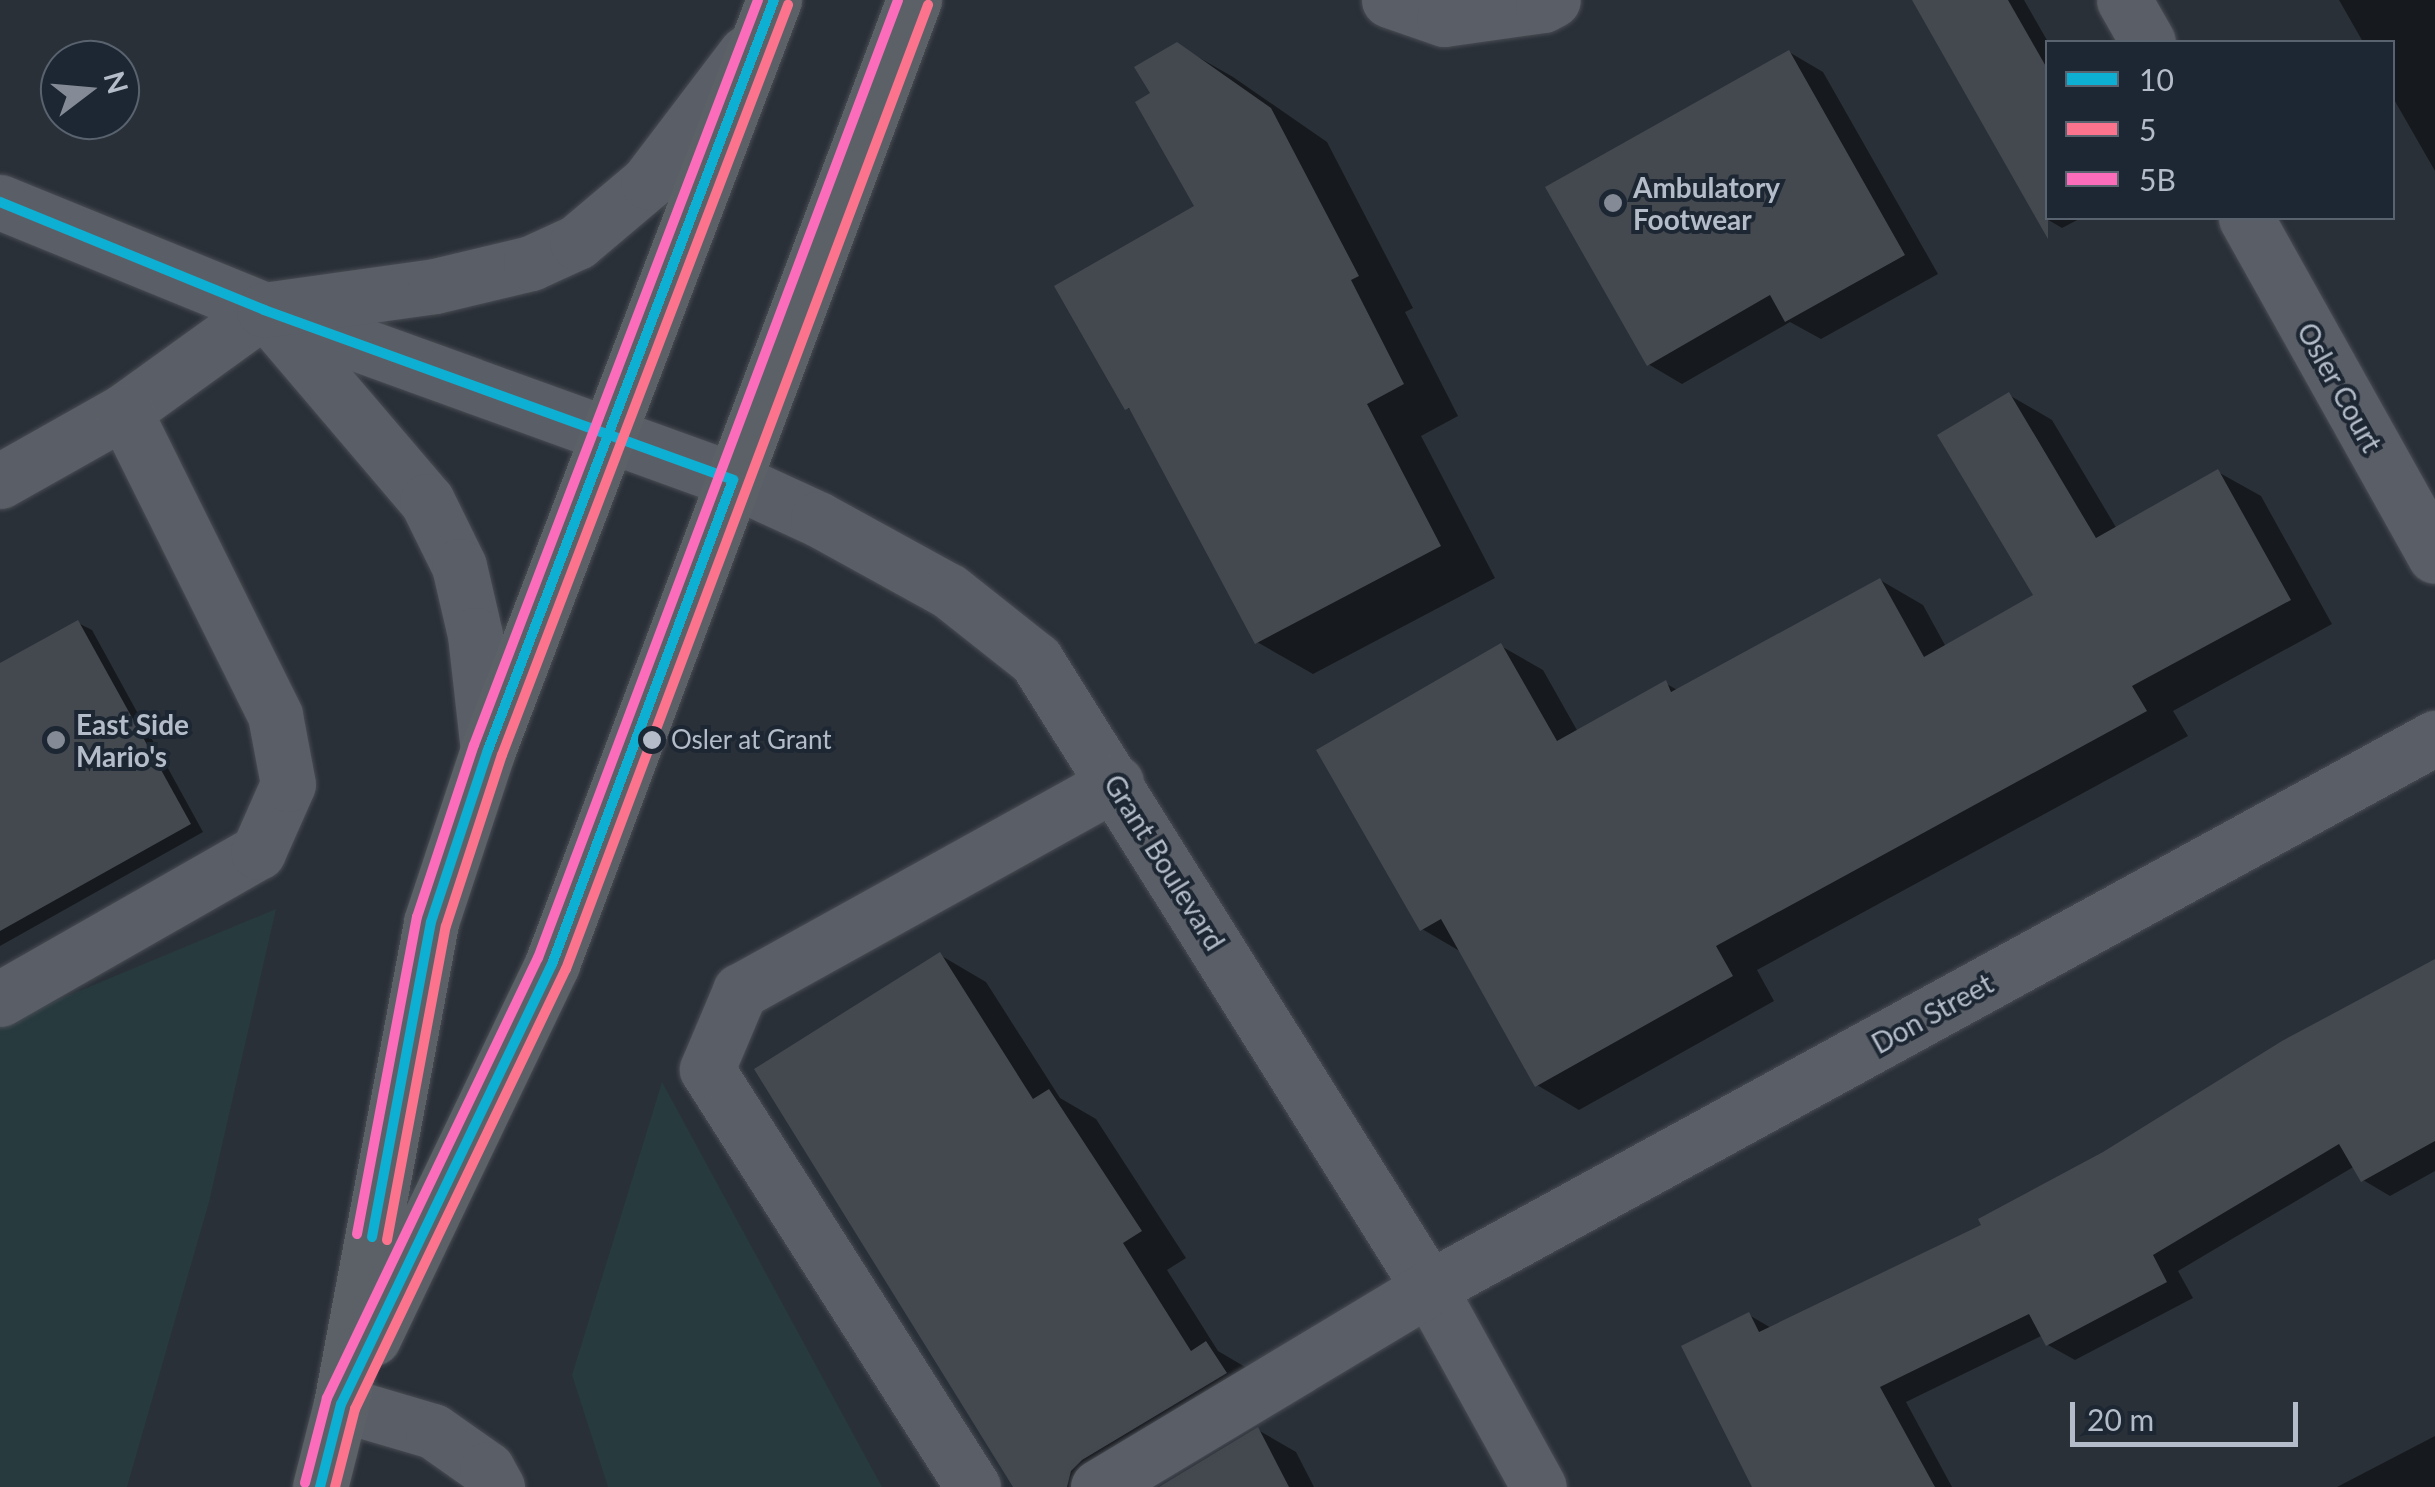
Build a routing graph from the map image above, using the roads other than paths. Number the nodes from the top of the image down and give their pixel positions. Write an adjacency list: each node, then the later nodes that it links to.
1 (914, 0): 13 (main road)
2 (1389, 0): 3 (street)
3 (1553, 0)
4 (2124, 0): 6 (street)
5 (768, 16): 9 (street); 11 (main road)
6 (2147, 40)
7 (0, 202): 9 (street, Grant Boulevard)
8 (2247, 220): 14 (street, Osler Court)
9 (264, 310): 10 (street); 11 (street, Grant Boulevard); 16 (street)
10 (124, 412): 12 (street); 18 (street)
11 (607, 434): 13 (street, Grant Boulevard); 16 (main road)
12 (0, 480)
13 (733, 480): 17 (street, Grant Boulevard); 20 (main road)
14 (2435, 556)
15 (2435, 738): 19 (street, Don Street)
16 (488, 750): 20 (main road)
17 (1116, 783): 19 (street, Grant Boulevard); 23 (street)
18 (0, 999)
19 (1429, 1288): 24 (street, Don Street); 25 (street, Grant Boulevard)
20 (341, 1404): 21 (main road); 22 (street)
21 (320, 1487)
22 (497, 1487)
23 (973, 1487)
24 (1098, 1487)
25 (1539, 1487)

